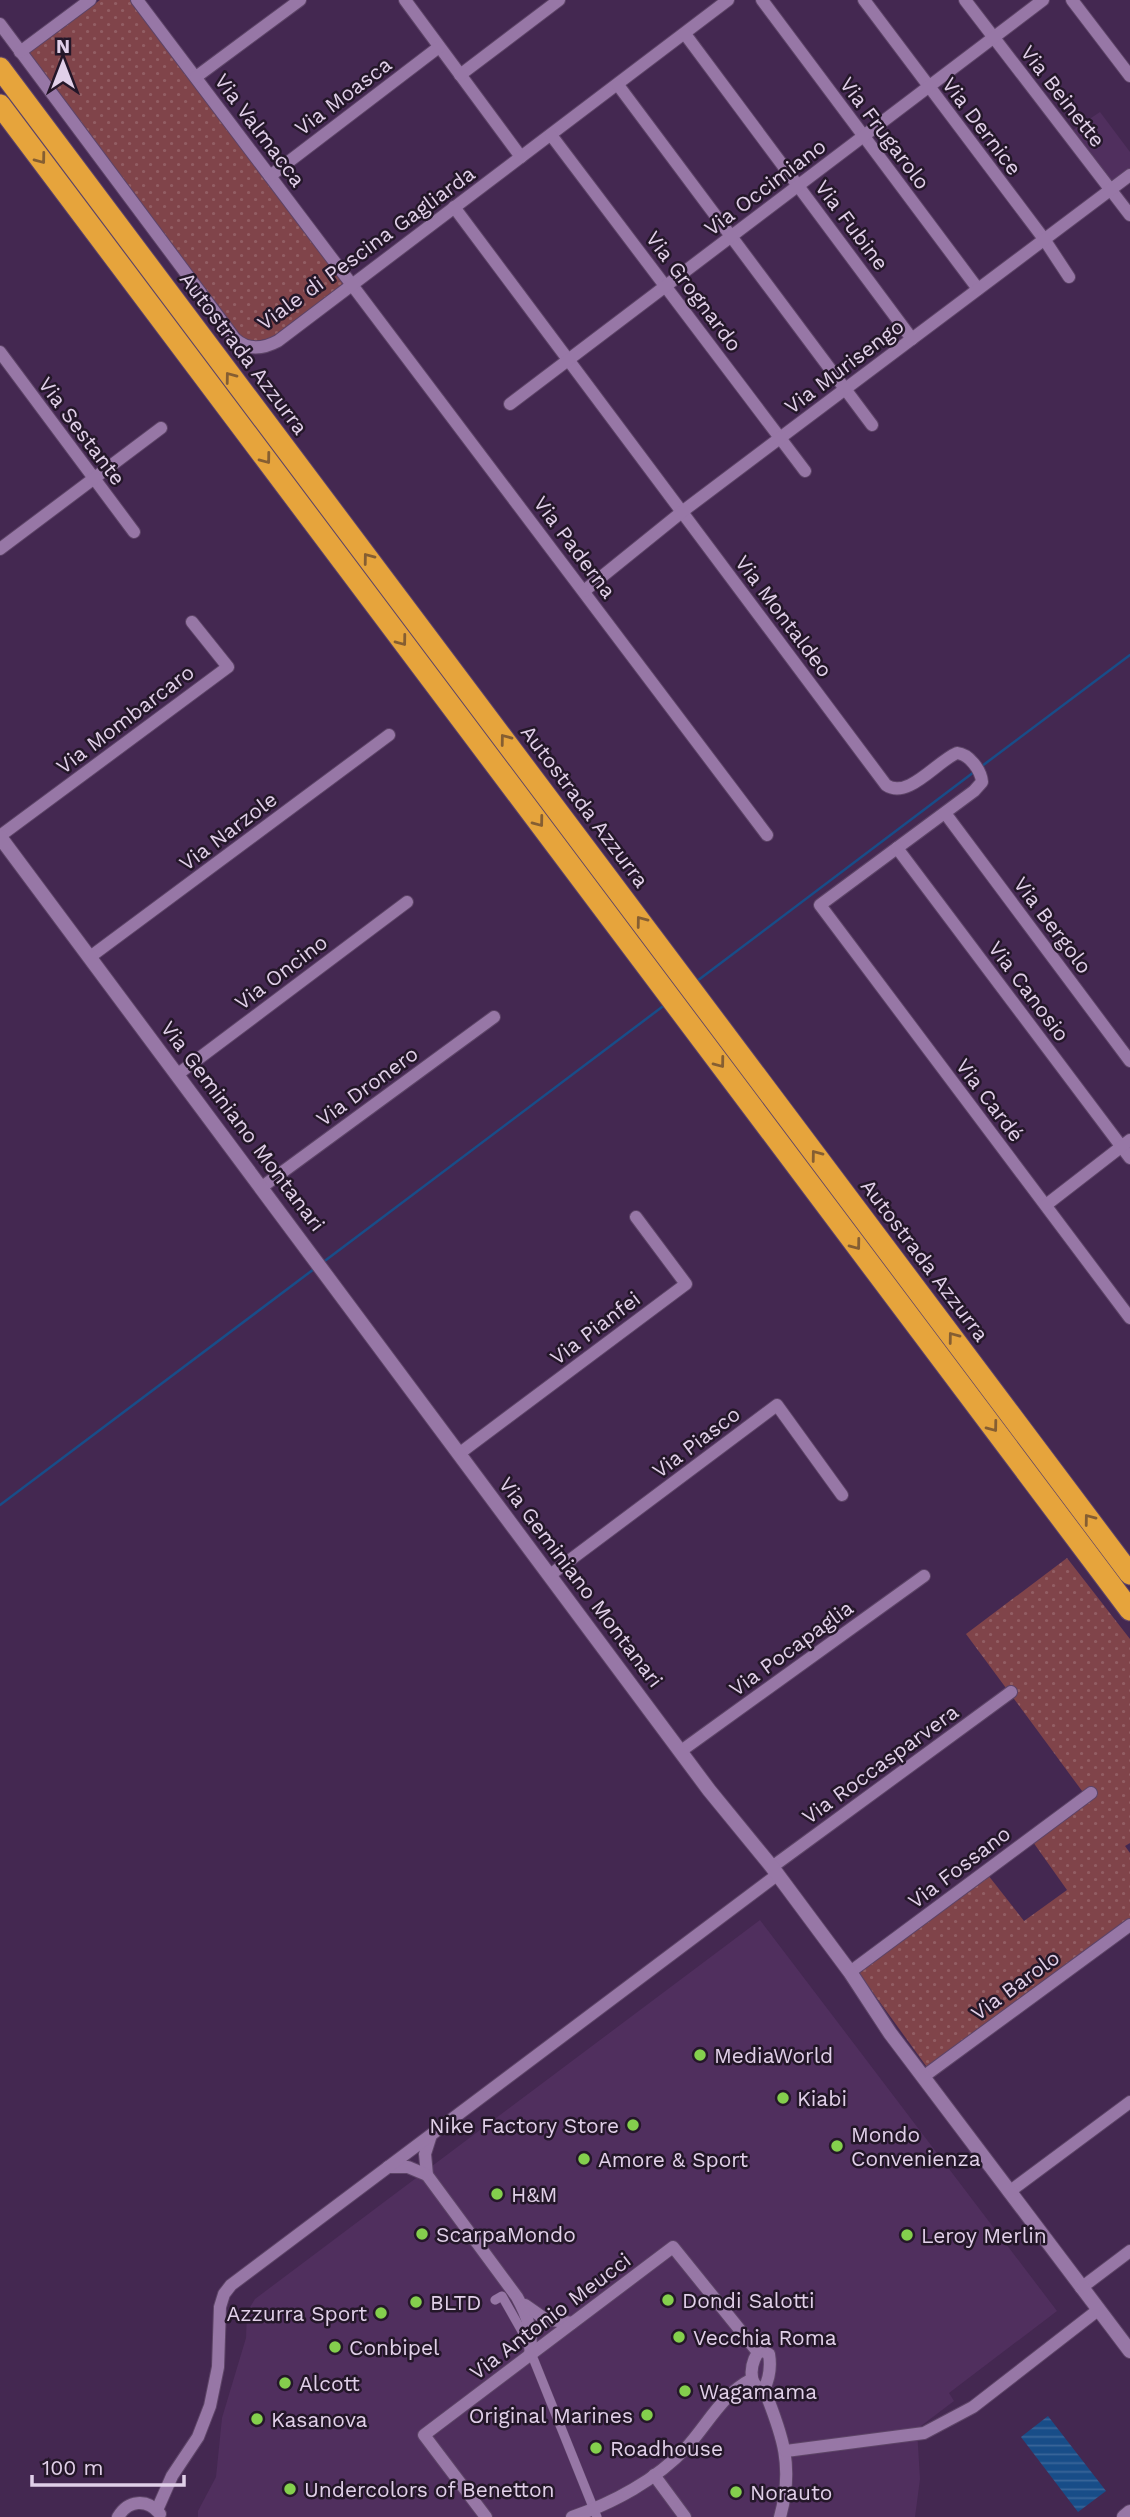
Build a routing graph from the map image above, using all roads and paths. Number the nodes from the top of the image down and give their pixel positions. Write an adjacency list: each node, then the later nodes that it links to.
1 (90, 0): 16 (street)
2 (136, 0): 20 (street, Via Valmacca)
3 (300, 0): 20 (street)
4 (405, 0): 15 (street)
5 (559, 0): 18 (street)
6 (728, 0): 13 (street, Viale di Pescina Gagliarda)
7 (762, 0): 25 (street, Via Frugarolo)
8 (864, 0): 22 (street, Via Dernice)
9 (965, 0): 14 (street, Via Beinette)
10 (1043, 0): 14 (street, Via Occimiano)
11 (1072, 0): 19 (street)
12 (0, 24): 16 (street, Viale di Pescina Gagliarda)
13 (685, 34): 21 (street, Viale di Pescina Gagliarda); 29 (street, Via Fubine)
14 (993, 38): 22 (street, Via Occimiano); 30 (street, Via Beinette)
15 (439, 47): 18 (street); 28 (street, Via Moasca)
16 (20, 52): 36 (street, Viale di Pescina Gagliarda)
17 (0, 68): 74 (highway, Autostrada Azzurra, one-way to 17)
18 (460, 75): 26 (street)
19 (1130, 76)
20 (196, 77): 28 (street, Via Valmacca)
21 (618, 85): 24 (street, Viale di Pescina Gagliarda); 33 (street)
22 (928, 87): 25 (street, Via Occimiano); 34 (street, Via Dernice)
23 (0, 105): 76 (highway, one-way to 76)
24 (551, 135): 26 (street, Viale di Pescina Gagliarda); 37 (street, Via Grognardo)
25 (864, 136): 29 (street, Via Occimiano); 38 (street, Via Frugarolo)
26 (521, 158): 31 (street, Viale di Pescina Gagliarda)
27 (1130, 175): 30 (street, Via Murisengo)
28 (270, 176): 36 (street, Via Valmacca)
29 (798, 186): 33 (street, Via Occimiano); 39 (street, Via Fubine)
30 (1110, 190): 32 (street, Via Beinette); 34 (street, Via Murisengo)
31 (454, 208): 36 (street, Viale di Pescina Gagliarda); 41 (street, Via Montaldeo)
32 (1130, 215)
33 (733, 236): 37 (street, Via Occimiano); 42 (street)
34 (1044, 239): 35 (street, Via Dernice); 38 (street, Via Murisengo)
35 (1069, 277)
36 (351, 284): 52 (street, Via Paderna)
37 (667, 286): 41 (street, Via Occimiano); 46 (street, Via Grognardo)
38 (978, 289): 39 (street, Via Murisengo)
39 (912, 339): 42 (street, Via Murisengo)
40 (0, 352): 48 (street, Via Sestante)
41 (567, 360): 43 (street, Via Occimiano); 49 (street, Via Montaldeo)
42 (846, 389): 44 (street); 46 (street, Via Murisengo)
43 (510, 404)
44 (872, 425)
45 (161, 428): 48 (street)
46 (781, 438): 47 (street, Via Grognardo); 49 (street, Via Murisengo)
47 (805, 471)
48 (93, 479): 50 (street, Via Sestante); 51 (street)
49 (683, 512): 52 (street, Via Murisengo); 55 (street, Via Montaldeo)
50 (134, 532)
51 (0, 549)
52 (584, 591): 56 (street, Via Paderna)
53 (192, 622): 57 (street, Via Mombarcaro)
54 (389, 736): 61 (street, Via Narzole)
55 (945, 813): 58 (street, Via Montaldeo); 63 (street, Via Bergolo)
56 (767, 835)
57 (0, 836): 61 (street, Via Geminiano Montanari)
58 (897, 848): 60 (street, Via Montaldeo); 65 (street, Via Canosio)
59 (407, 902): 64 (street, Via Oncino)
60 (820, 905): 68 (street, Via Cardé)
61 (90, 957): 64 (street, Via Geminiano Montanari)
62 (494, 1017): 67 (street, Via Dronero)
63 (1130, 1061)
64 (178, 1074): 67 (street, Via Geminiano Montanari)
65 (1126, 1144): 66 (street, Via Canosio); 68 (street)
66 (1130, 1158)
67 (262, 1187): 71 (street, Via Geminiano Montanari)
68 (1046, 1205): 70 (street, Via Cardé)
69 (636, 1217): 71 (street, Via Pianfei)
70 (1130, 1318)
71 (460, 1453): 73 (street, Via Geminiano Montanari)
72 (842, 1495): 73 (street, Via Piasco)
73 (550, 1574): 78 (street, Via Geminiano Montanari)
74 (1130, 1574)
75 (924, 1576): 78 (street, Via Pocapaglia)
76 (1130, 1610)
77 (1011, 1692): 80 (street, Via Roccasparvera)
78 (681, 1751): 80 (street, Via Geminiano Montanari)
79 (1091, 1793): 82 (street, Via Fossano)
80 (774, 1871): 82 (street, Via Geminiano Montanari); 85 (street, Via Roccasparvera)
81 (1130, 1925): 83 (street, Via Barolo)
82 (850, 1972): 83 (street, Via Geminiano Montanari)
83 (923, 2077): 88 (street, Via Geminiano Montanari)
84 (1130, 2102): 88 (street)
85 (431, 2134): 86 (street, Via Roccasparvera); 87 (street)
86 (387, 2167): 87 (street); 105 (street, Via Roccasparvera)
87 (427, 2175): 91 (street)
88 (1009, 2193): 90 (street, Via Geminiano Montanari)
89 (1130, 2251): 90 (street)
90 (1081, 2288): 93 (street, Via Geminiano Montanari)
91 (517, 2297): 94 (street); 96 (street)
92 (495, 2300): 100 (street)
93 (1098, 2310): 99 (street, Via Geminiano Montanari); 103 (street)
94 (545, 2319): 95 (street); 97 (street)
95 (572, 2323): 97 (street, Via Antonio Meucci); 98 (street, Via Antonio Meucci)
96 (531, 2330): 97 (street); 100 (street)
97 (551, 2339): 100 (street, Via Antonio Meucci)
98 (757, 2351): 101 (street); 102 (street)
99 (1130, 2351)
100 (530, 2355): 109 (street); 111 (street, Via Antonio Meucci)
101 (752, 2379): 102 (street); 104 (street)
102 (764, 2389): 103 (street)
103 (786, 2451): 114 (street)
104 (654, 2475): 109 (street); 113 (street)
105 (172, 2476): 106 (street); 108 (street)
106 (143, 2503): 108 (street); 110 (street)
107 (1130, 2512): 115 (street)
108 (159, 2513)
109 (596, 2513): 112 (street)
110 (118, 2517)
111 (486, 2517)
112 (572, 2517)
113 (685, 2517)
114 (780, 2517)
115 (1124, 2517)

